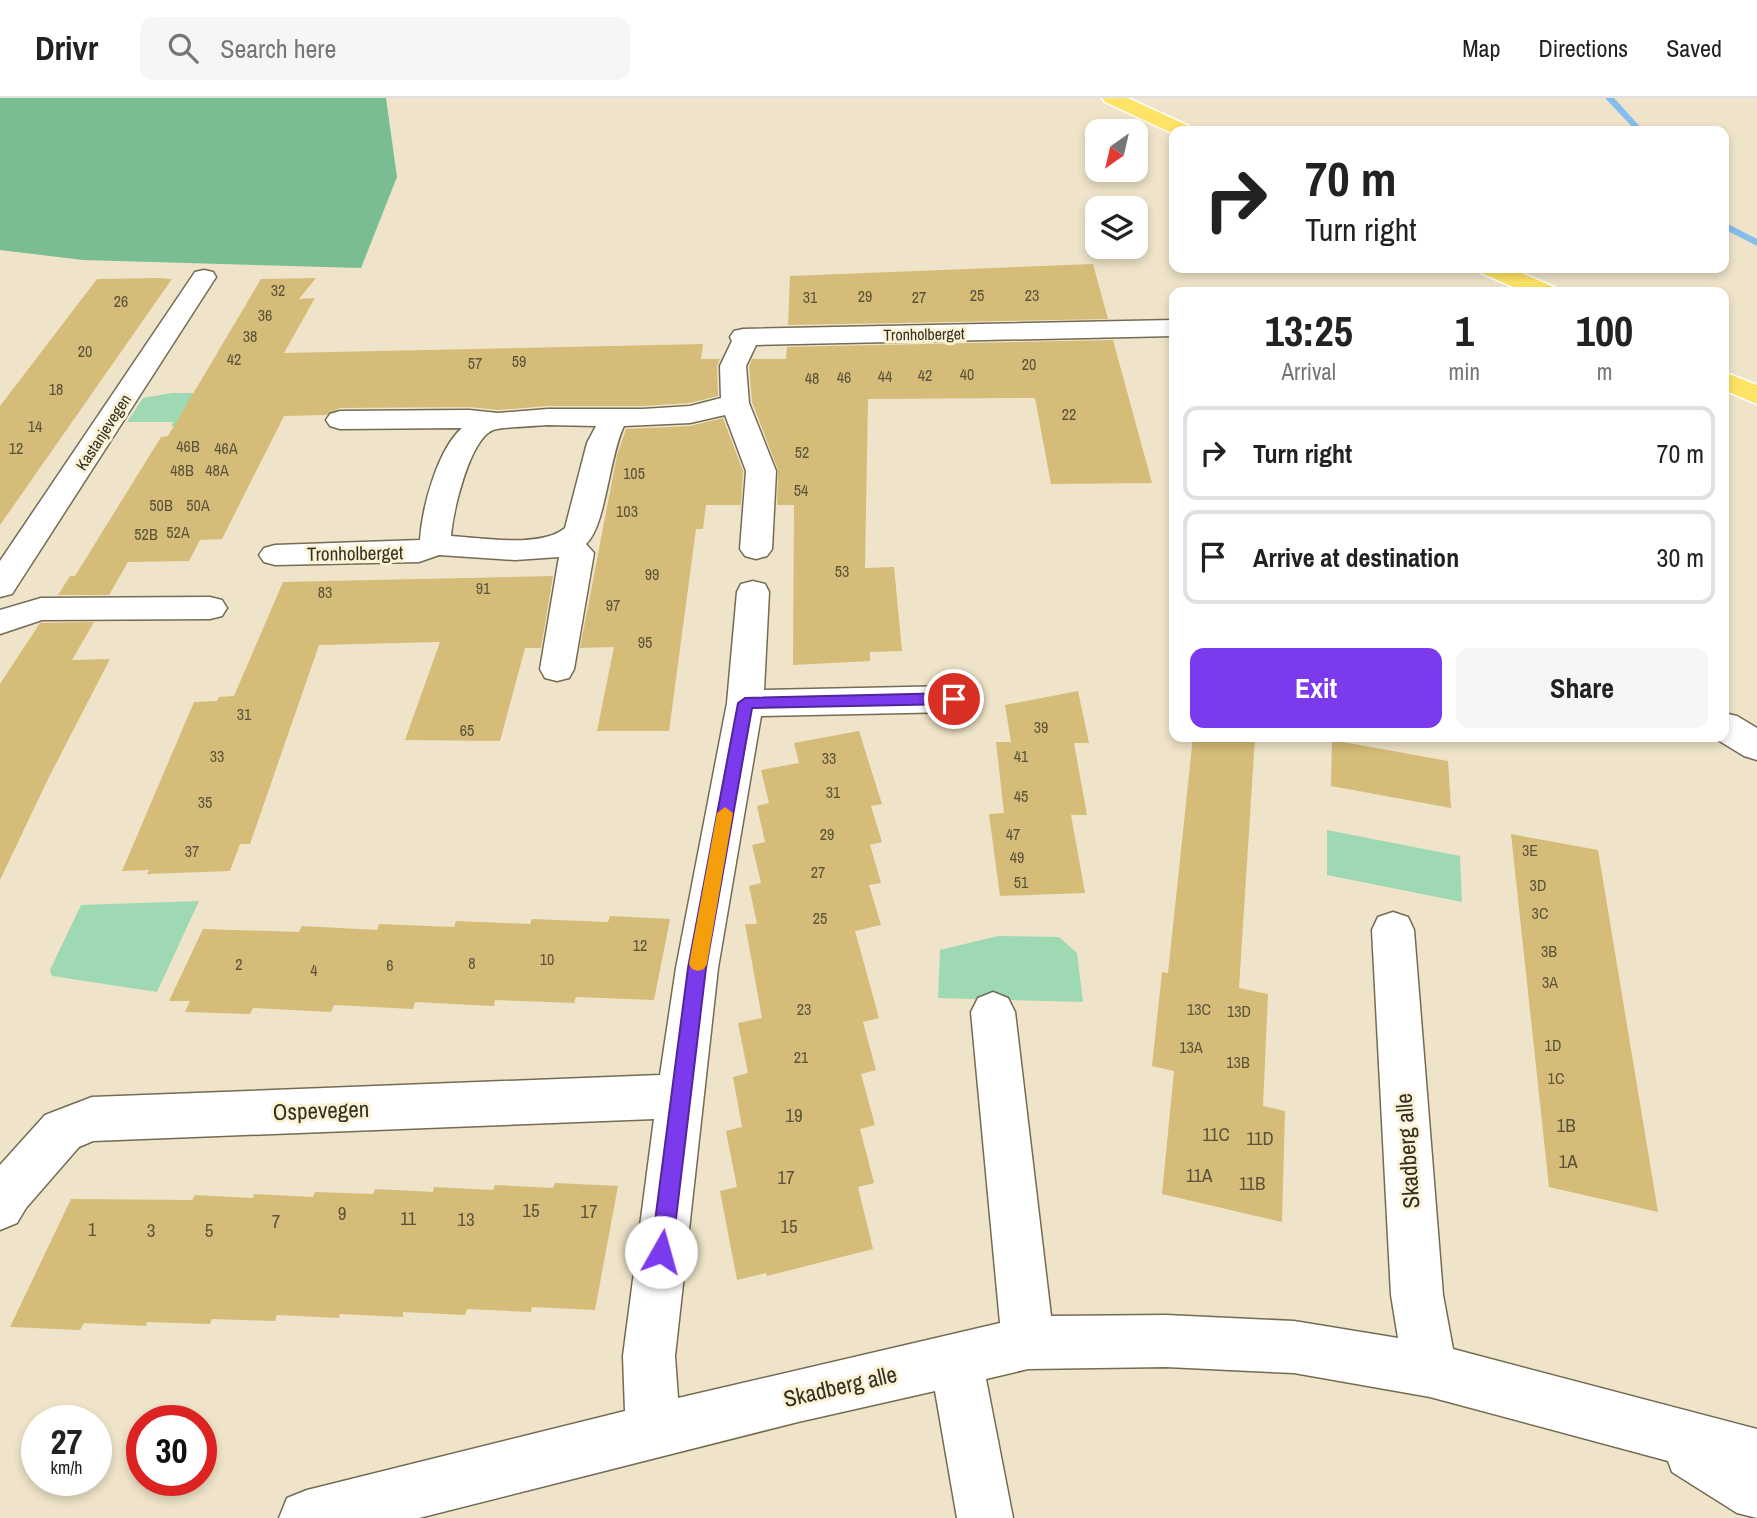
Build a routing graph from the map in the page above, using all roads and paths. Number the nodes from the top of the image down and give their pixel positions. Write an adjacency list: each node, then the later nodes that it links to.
1 (1112, 98): 2 (main road)
2 (1173, 126)
3 (1501, 273): 5 (main road)
4 (204, 277): 19 (street, Kastanjevegen)
5 (1534, 287)
6 (1169, 328): 11 (street, Tronholberget)
7 (1729, 367): 8 (main road)
8 (1757, 380)
9 (1729, 382): 10 (main road)
10 (1757, 396)
11 (735, 403): 12 (street); 17 (street, Tronholberget)
12 (615, 416): 14 (street); 16 (street)
13 (340, 420): 14 (street)
14 (484, 424): 15 (street)
15 (435, 545): 16 (street, Tronholberget); 18 (street, Tronholberget)
16 (564, 546): 23 (street)
17 (756, 549)
18 (275, 555)
19 (0, 586)
20 (754, 592): 25 (street)
21 (210, 608): 22 (street)
22 (0, 622)
23 (557, 669)
24 (954, 699): 25 (street)
25 (745, 703): 30 (street)
26 (1729, 729): 27 (street)
27 (1757, 746)
28 (1394, 930): 34 (street, Skadberg alle)
29 (993, 1012): 32 (street)
30 (680, 1096): 31 (street, Ospevegen); 35 (street)
31 (0, 1206)
32 (1028, 1343): 33 (street, Skadberg alle); 34 (street, Skadberg alle)
33 (956, 1359): 35 (street, Skadberg alle); 40 (street)
34 (1430, 1370): 36 (street, Skadberg alle)
35 (653, 1431): 39 (street, Skadberg alle)
36 (1660, 1433): 37 (street, Skadberg alle); 38 (street, Skadberg alle)
37 (1757, 1457)
38 (1757, 1493)
39 (307, 1518)
40 (985, 1518)

